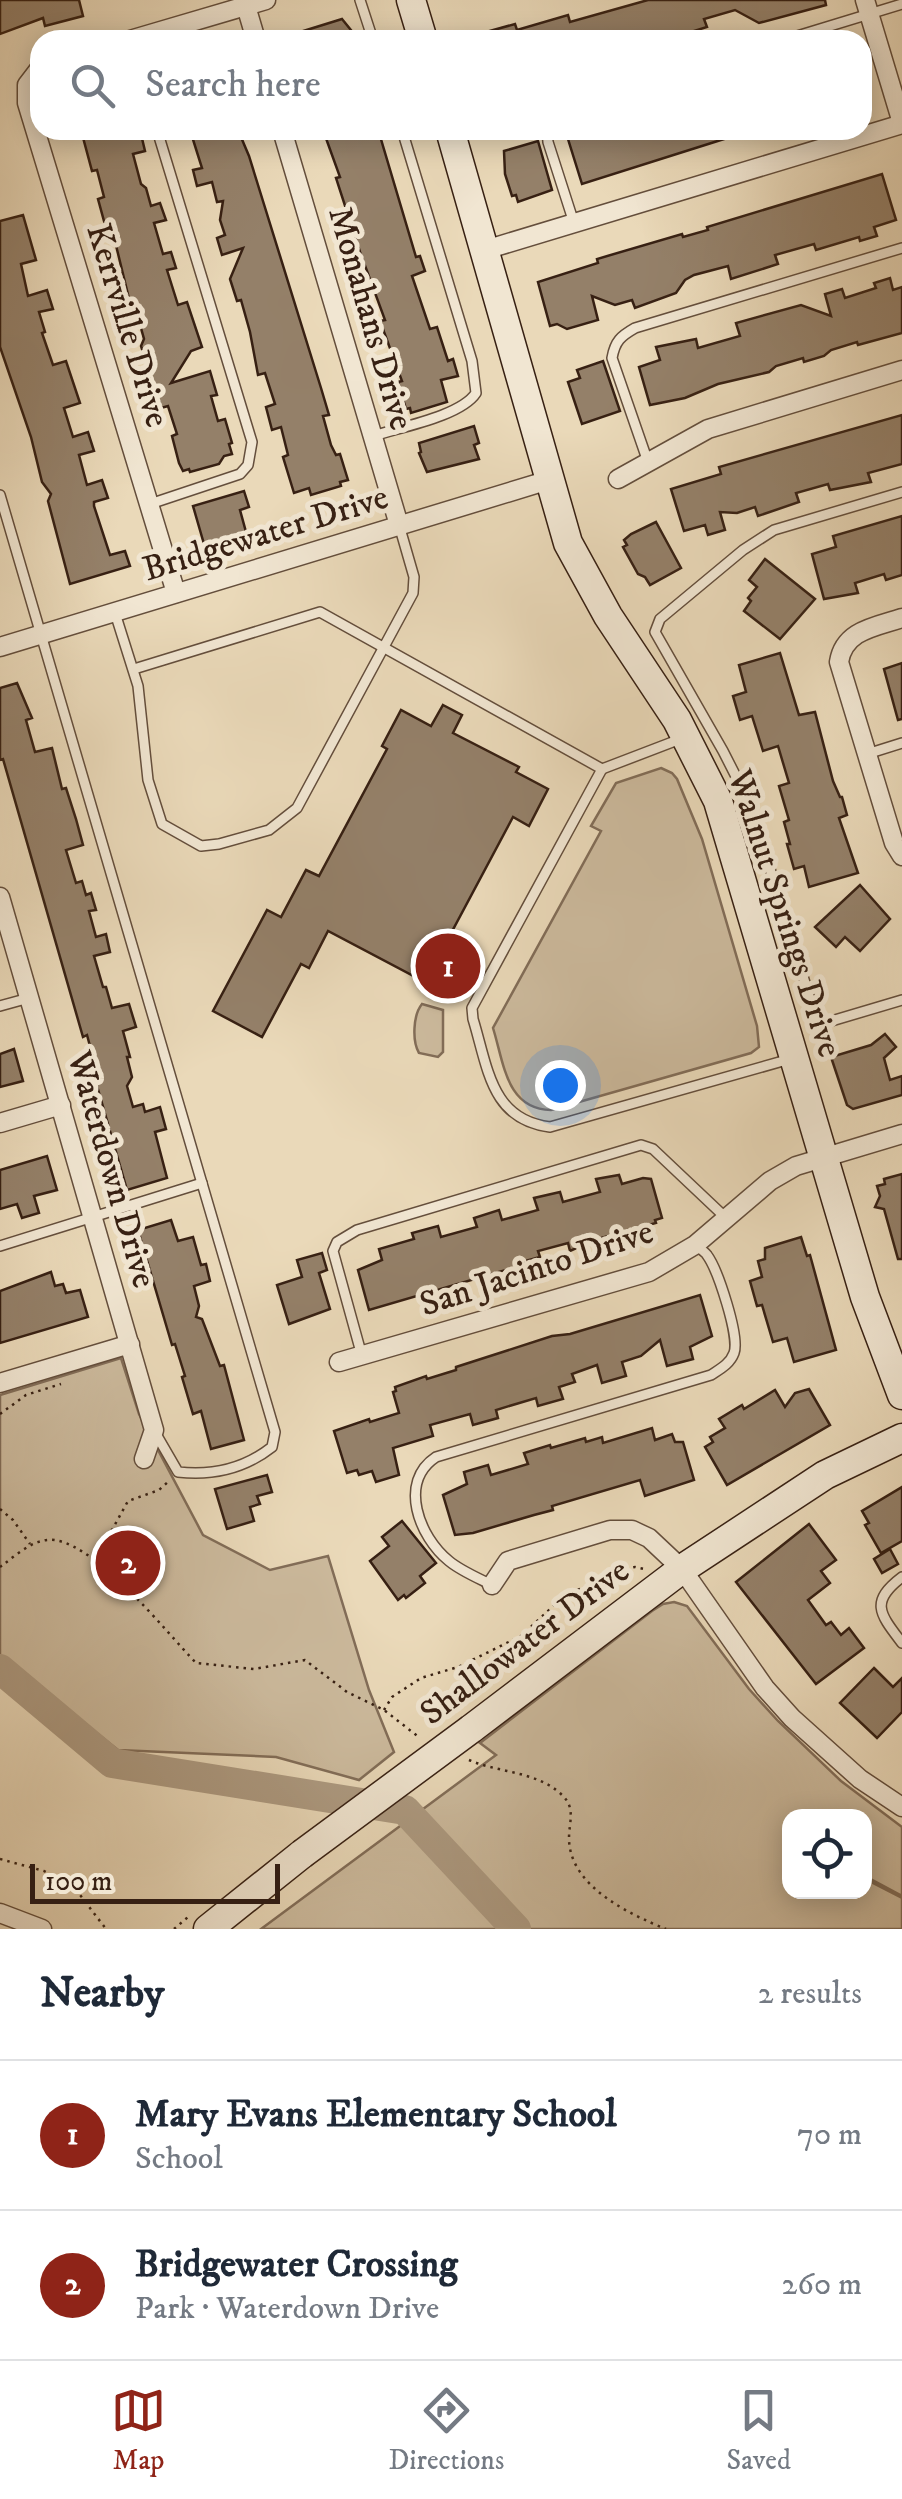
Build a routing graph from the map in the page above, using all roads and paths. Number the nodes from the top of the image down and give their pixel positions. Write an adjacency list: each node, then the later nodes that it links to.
1 (266, 0): 5 (street)
2 (360, 0): 9 (lane)
3 (411, 0): 10 (street)
4 (902, 4): 6 (lane)
5 (246, 6): 7 (street); 8 (street)
6 (867, 7): 11 (lane); 14 (street)
7 (164, 30)
8 (253, 30)
9 (370, 30)
10 (420, 30)
11 (809, 30)
12 (30, 83): 13 (street, Kerrville Drive)
13 (30, 114)
14 (902, 124): 15 (street)
15 (872, 133)
16 (38, 140): 33 (street, Kerrville Drive)
17 (160, 140): 33 (lane)
18 (285, 140): 27 (street, Monahans Drive)
19 (405, 140): 27 (lane)
20 (453, 140): 25 (street, Walnut Springs Drive)
21 (548, 140): 23 (lane)
22 (849, 140): 23 (street)
23 (574, 223): 25 (street)
24 (902, 248): 28 (lane)
25 (486, 250): 30 (street, Walnut Springs Drive)
26 (902, 370): 28 (street)
27 (372, 436): 34 (street, Monahans Drive)
28 (648, 462): 29 (street)
29 (618, 479)
30 (550, 480): 34 (street, Bridgewater Drive); 42 (street, Walnut Springs Drive)
31 (902, 492): 49 (lane)
32 (0, 495): 38 (lane)
33 (150, 504): 35 (street, Kerrville Drive)
34 (399, 525): 35 (street, Bridgewater Drive); 39 (lane)
35 (176, 593): 36 (street, Bridgewater Drive)
36 (115, 612): 38 (street, Bridgewater Drive); 41 (lane)
37 (902, 618): 44 (street)
38 (40, 634): 40 (street, Bridgewater Drive); 56 (lane)
39 (382, 646): 41 (lane); 41 (lane); 45 (lane)
40 (0, 647)
41 (134, 668)
42 (686, 738): 45 (lane); 51 (street, Walnut Springs Drive)
43 (902, 743): 44 (lane)
44 (867, 754): 46 (street)
45 (602, 769): 51 (lane)
46 (902, 856)
47 (0, 897): 48 (street, Waterdown Drive)
48 (30, 998): 50 (lane); 52 (street, Waterdown Drive)
49 (902, 1002)
50 (0, 1006)
51 (792, 1058): 55 (street, Walnut Springs Drive)
52 (61, 1104): 53 (street); 57 (street, Waterdown Drive)
53 (0, 1123)
54 (902, 1134): 55 (street, San Jacinto Drive)
55 (823, 1158): 58 (street, San Jacinto Drive); 66 (street, Walnut Springs Drive)
56 (202, 1182): 57 (lane); 71 (lane)
57 (94, 1217): 60 (lane); 61 (street, Waterdown Drive)
58 (726, 1218): 59 (street, San Jacinto Drive); 62 (lane)
59 (695, 1244): 62 (street, San Jacinto Drive); 79 (lane)
60 (0, 1246)
61 (130, 1344): 64 (street); 68 (street, Waterdown Drive)
62 (362, 1356): 63 (street, San Jacinto Drive)
63 (339, 1362)
64 (0, 1383)
65 (62, 1384): 67 (path)
66 (902, 1395)
67 (0, 1414)
68 (154, 1430): 70 (street); 71 (lane)
69 (902, 1438): 77 (street, Shallowater Drive)
70 (144, 1459)
71 (178, 1472): 74 (path)
72 (0, 1509): 73 (path)
73 (31, 1545): 74 (path); 75 (path)
74 (96, 1558): 81 (path)
75 (0, 1567)
76 (644, 1568): 81 (path)
77 (682, 1569): 79 (street); 84 (street); 89 (street, Shallowater Drive, bridge)
78 (902, 1576): 80 (lane)
79 (492, 1584)
80 (902, 1643)
81 (384, 1710): 82 (path)
82 (428, 1742)
83 (460, 1756): 90 (path)
84 (902, 1806)
85 (0, 1859): 88 (path)
86 (0, 1913): 87 (street)
87 (42, 1929)
88 (106, 1929)
89 (208, 1929)
90 (666, 1929)

